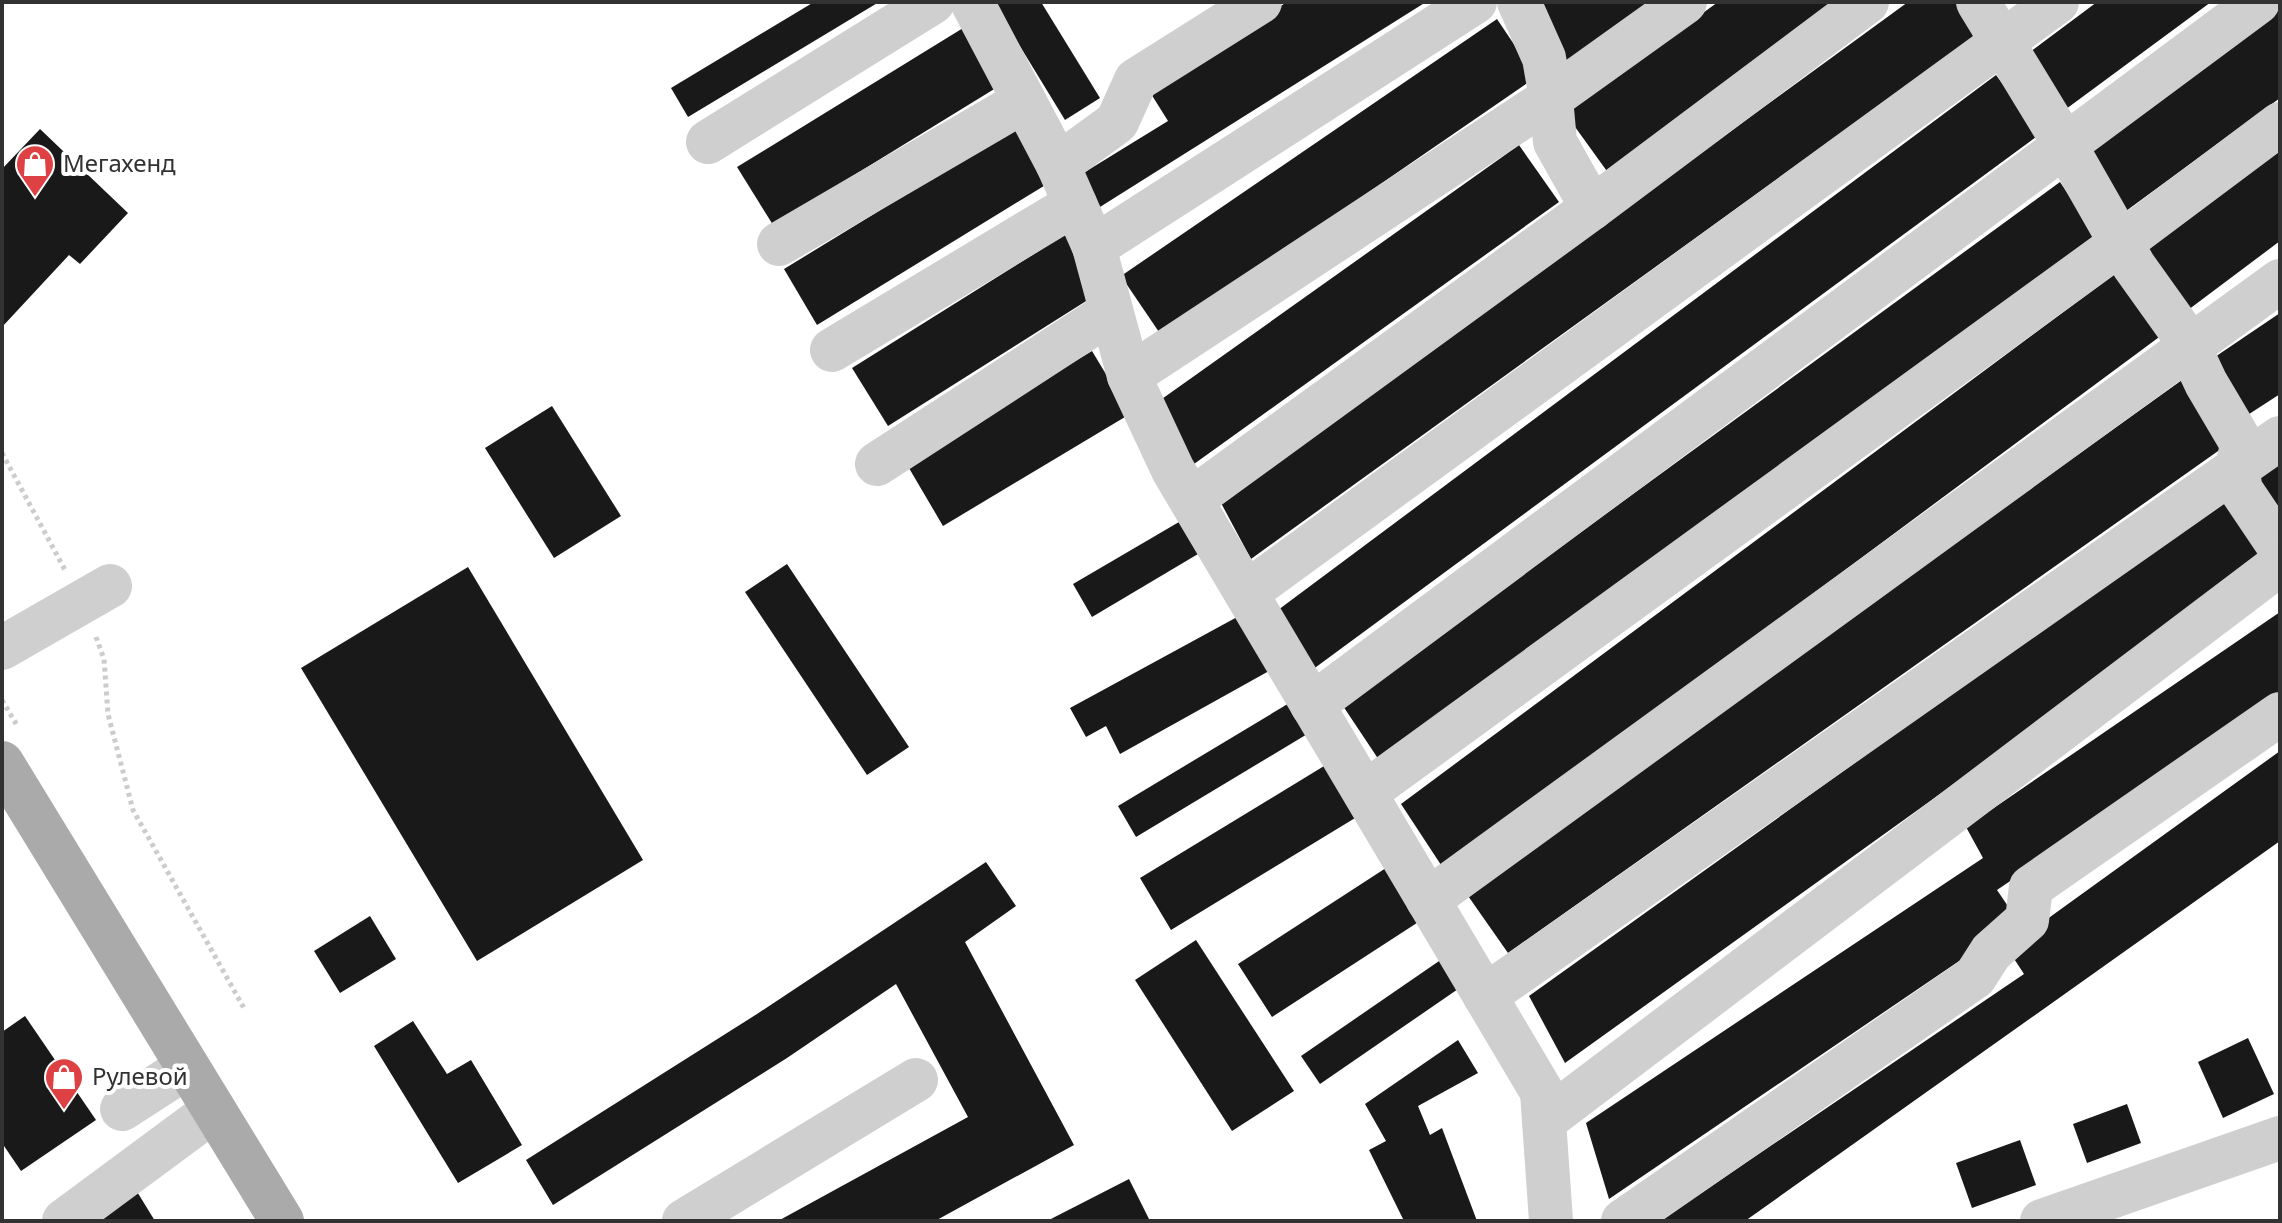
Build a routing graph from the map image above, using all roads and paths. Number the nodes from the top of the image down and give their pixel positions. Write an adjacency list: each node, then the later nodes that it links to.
1 (933, 2): 15 (street)
2 (972, 2): 13 (street)
3 (1260, 2): 17 (street)
4 (1475, 2): 21 (street)
5 (1519, 2): 12 (street)
6 (1685, 2): 12 (street)
7 (1867, 2): 18 (street)
8 (1978, 2): 11 (street)
9 (2057, 2): 11 (street)
10 (2258, 2): 16 (street)
11 (2003, 41): 16 (street); 34 (street)
12 (1551, 98): 18 (street); 26 (street)
13 (1024, 101): 17 (street); 20 (street)
14 (2280, 124): 19 (street)
15 (708, 142)
16 (2065, 145): 19 (street); 37 (street)
17 (1066, 185): 21 (street); 25 (street)
18 (1592, 208): 31 (street)
19 (2121, 243): 24 (street); 40 (street)
20 (779, 244)
21 (1094, 247): 23 (street)
22 (2280, 281): 24 (street)
23 (1111, 312): 26 (street); 29 (street)
24 (2189, 348): 30 (street); 41 (street)
25 (832, 350)
26 (1129, 376): 31 (street)
27 (2280, 438): 30 (street)
28 (2, 453): 35 (path)
29 (877, 464)
30 (2237, 469): 32 (street); 42 (street)
31 (1191, 500): 34 (street)
32 (2280, 548)
33 (2280, 564): 48 (street)
34 (1246, 593): 37 (street)
35 (96, 594): 36 (street); 43 (path)
36 (2, 648)
37 (1312, 705): 40 (street)
38 (2280, 714): 54 (street)
39 (2, 763): 44 (main road)
40 (1365, 793): 41 (street)
41 (1428, 900): 42 (street)
42 (1485, 996): 48 (street)
43 (245, 1010)
44 (187, 1067): 46 (street); 47 (main road)
45 (916, 1080): 52 (street)
46 (122, 1109)
47 (214, 1110): 50 (street); 51 (main road)
48 (1544, 1121): 53 (street)
49 (2280, 1138): 55 (street)
50 (64, 1221)
51 (282, 1221)
52 (684, 1221)
53 (1551, 1221)
54 (1623, 1221)
55 (2042, 1221)

